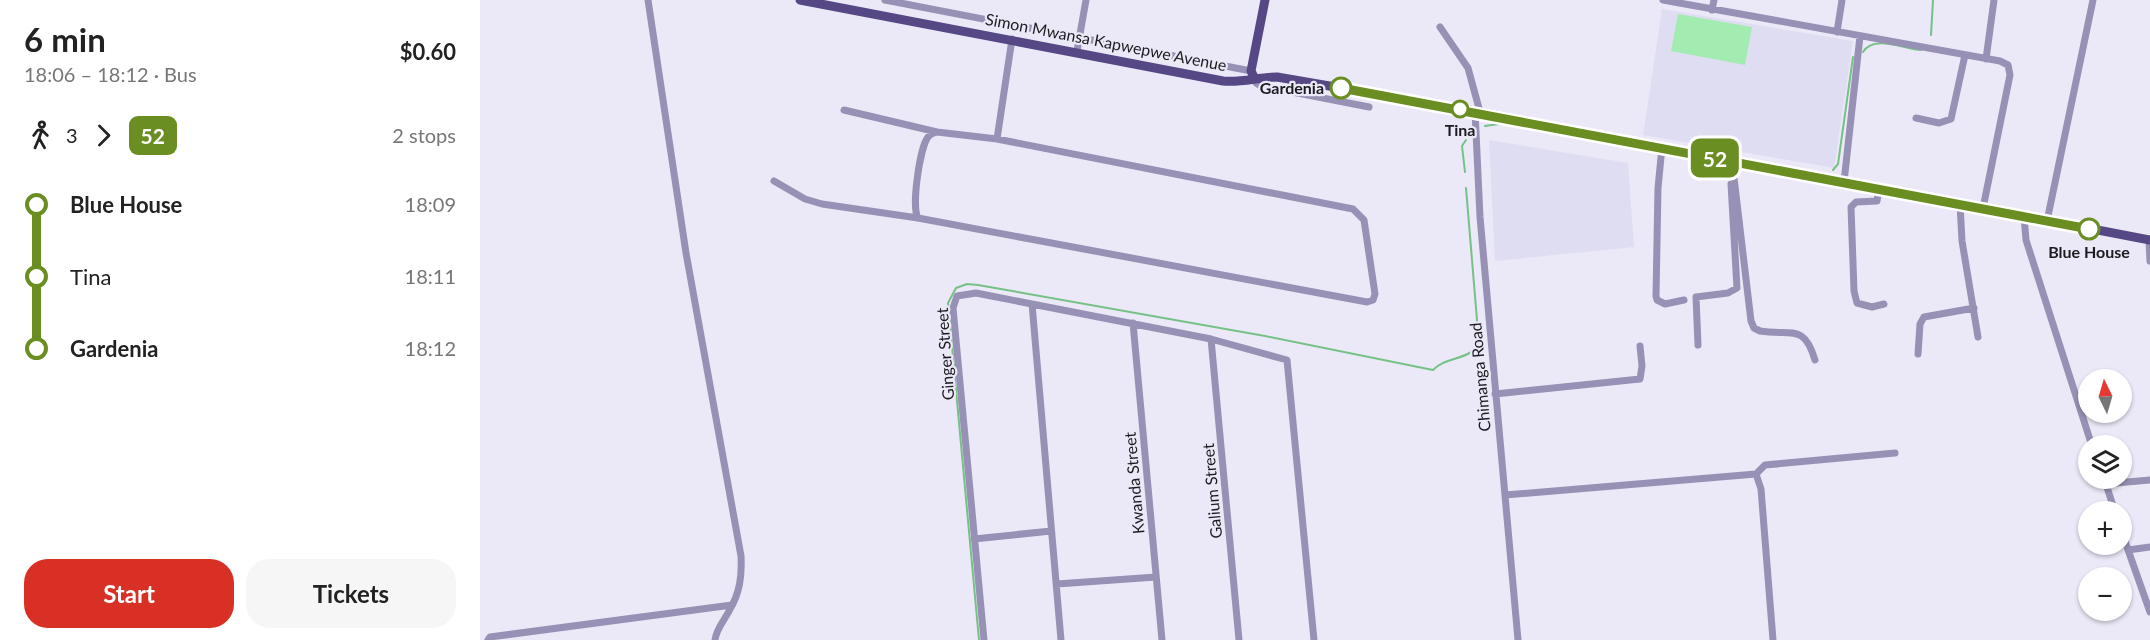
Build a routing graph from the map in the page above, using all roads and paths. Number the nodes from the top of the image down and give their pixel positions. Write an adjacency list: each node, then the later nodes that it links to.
1 (648, 0): 66 (street)
2 (800, 0): 11 (main road, Simon Mwansa Kapwepwe Avenue)
3 (885, 0): 17 (street)
4 (1086, 0): 17 (street)
5 (1265, 0): 21 (main road)
6 (1663, 0): 12 (street)
7 (1714, 0): 12 (street)
8 (1842, 0): 14 (street)
9 (1994, 0): 20 (street)
10 (2092, 0): 38 (street)
11 (854, 5): 16 (main road, Simon Mwansa Kapwepwe Avenue)
12 (1712, 10): 14 (street)
13 (1440, 27): 24 (street, Chimanga Road)
14 (1837, 32): 15 (street)
15 (1860, 36): 19 (street); 32 (street)
16 (1012, 39): 18 (main road, Simon Mwansa Kapwepwe Avenue); 27 (street)
17 (1079, 39): 18 (street); 21 (street)
18 (1077, 51): 21 (main road, Simon Mwansa Kapwepwe Avenue)
19 (1965, 55): 20 (street); 25 (street)
20 (1986, 58): 35 (street)
21 (1252, 74): 22 (street); 24 (main road, Simon Mwansa Kapwepwe Avenue)
22 (1369, 107)
23 (844, 110): 26 (street)
24 (1477, 112): 28 (main road, Simon Mwansa Kapwepwe Avenue); 52 (street, Chimanga Road)
25 (1917, 118)
26 (937, 132): 27 (street); 37 (street)
27 (997, 139): 37 (street)
28 (1662, 147): 29 (main road, Simon Mwansa Kapwepwe Avenue); 41 (street)
29 (1732, 161): 30 (street); 32 (main road, Simon Mwansa Kapwepwe Avenue)
30 (1734, 176): 48 (street); 51 (street)
31 (774, 181): 37 (street)
32 (1844, 182): 33 (main road, Simon Mwansa Kapwepwe Avenue)
33 (1879, 189): 34 (main road, Simon Mwansa Kapwepwe Avenue); 43 (street)
34 (1960, 204): 35 (main road, Simon Mwansa Kapwepwe Avenue); 44 (street)
35 (1983, 208): 36 (main road, Simon Mwansa Kapwepwe Avenue)
36 (2024, 216): 38 (main road, Simon Mwansa Kapwepwe Avenue); 53 (street)
37 (918, 218)
38 (2047, 220): 39 (main road, Simon Mwansa Kapwepwe Avenue)
39 (2149, 240): 40 (street)
40 (2150, 261)
41 (1684, 300)
42 (1032, 304): 45 (street, Ginger Street); 59 (street); 60 (street, Ginger Street)
43 (1884, 304)
44 (1974, 308): 46 (street); 50 (street)
45 (1133, 323): 47 (street, Ginger Street); 64 (street, Kwanda Street)
46 (1978, 337)
47 (1211, 339): 73 (street, Galium Street); 74 (street, Ginger Street)
48 (1698, 345)
49 (1640, 346): 52 (street)
50 (1918, 354)
51 (1815, 360)
52 (1495, 394): 58 (street, Chimanga Road)
53 (2088, 435)
54 (1895, 453): 55 (street)
55 (1756, 474): 58 (street); 76 (street)
56 (2132, 480): 57 (street)
57 (2150, 480)
58 (1505, 495): 75 (street, Chimanga Road)
59 (1051, 531): 60 (street); 65 (street)
60 (974, 539): 70 (street, Ginger Street)
61 (2150, 548): 62 (street)
62 (2132, 550)
63 (2130, 555): 67 (street)
64 (1156, 577): 65 (street); 72 (street, Kwanda Street)
65 (1057, 584): 71 (street)
66 (732, 605): 68 (street); 69 (street)
67 (2150, 612)
68 (488, 640)
69 (714, 640)
70 (984, 640)
71 (1061, 640)
72 (1162, 640)
73 (1239, 640)
74 (1314, 640)
75 (1518, 640)
76 (1773, 640)

